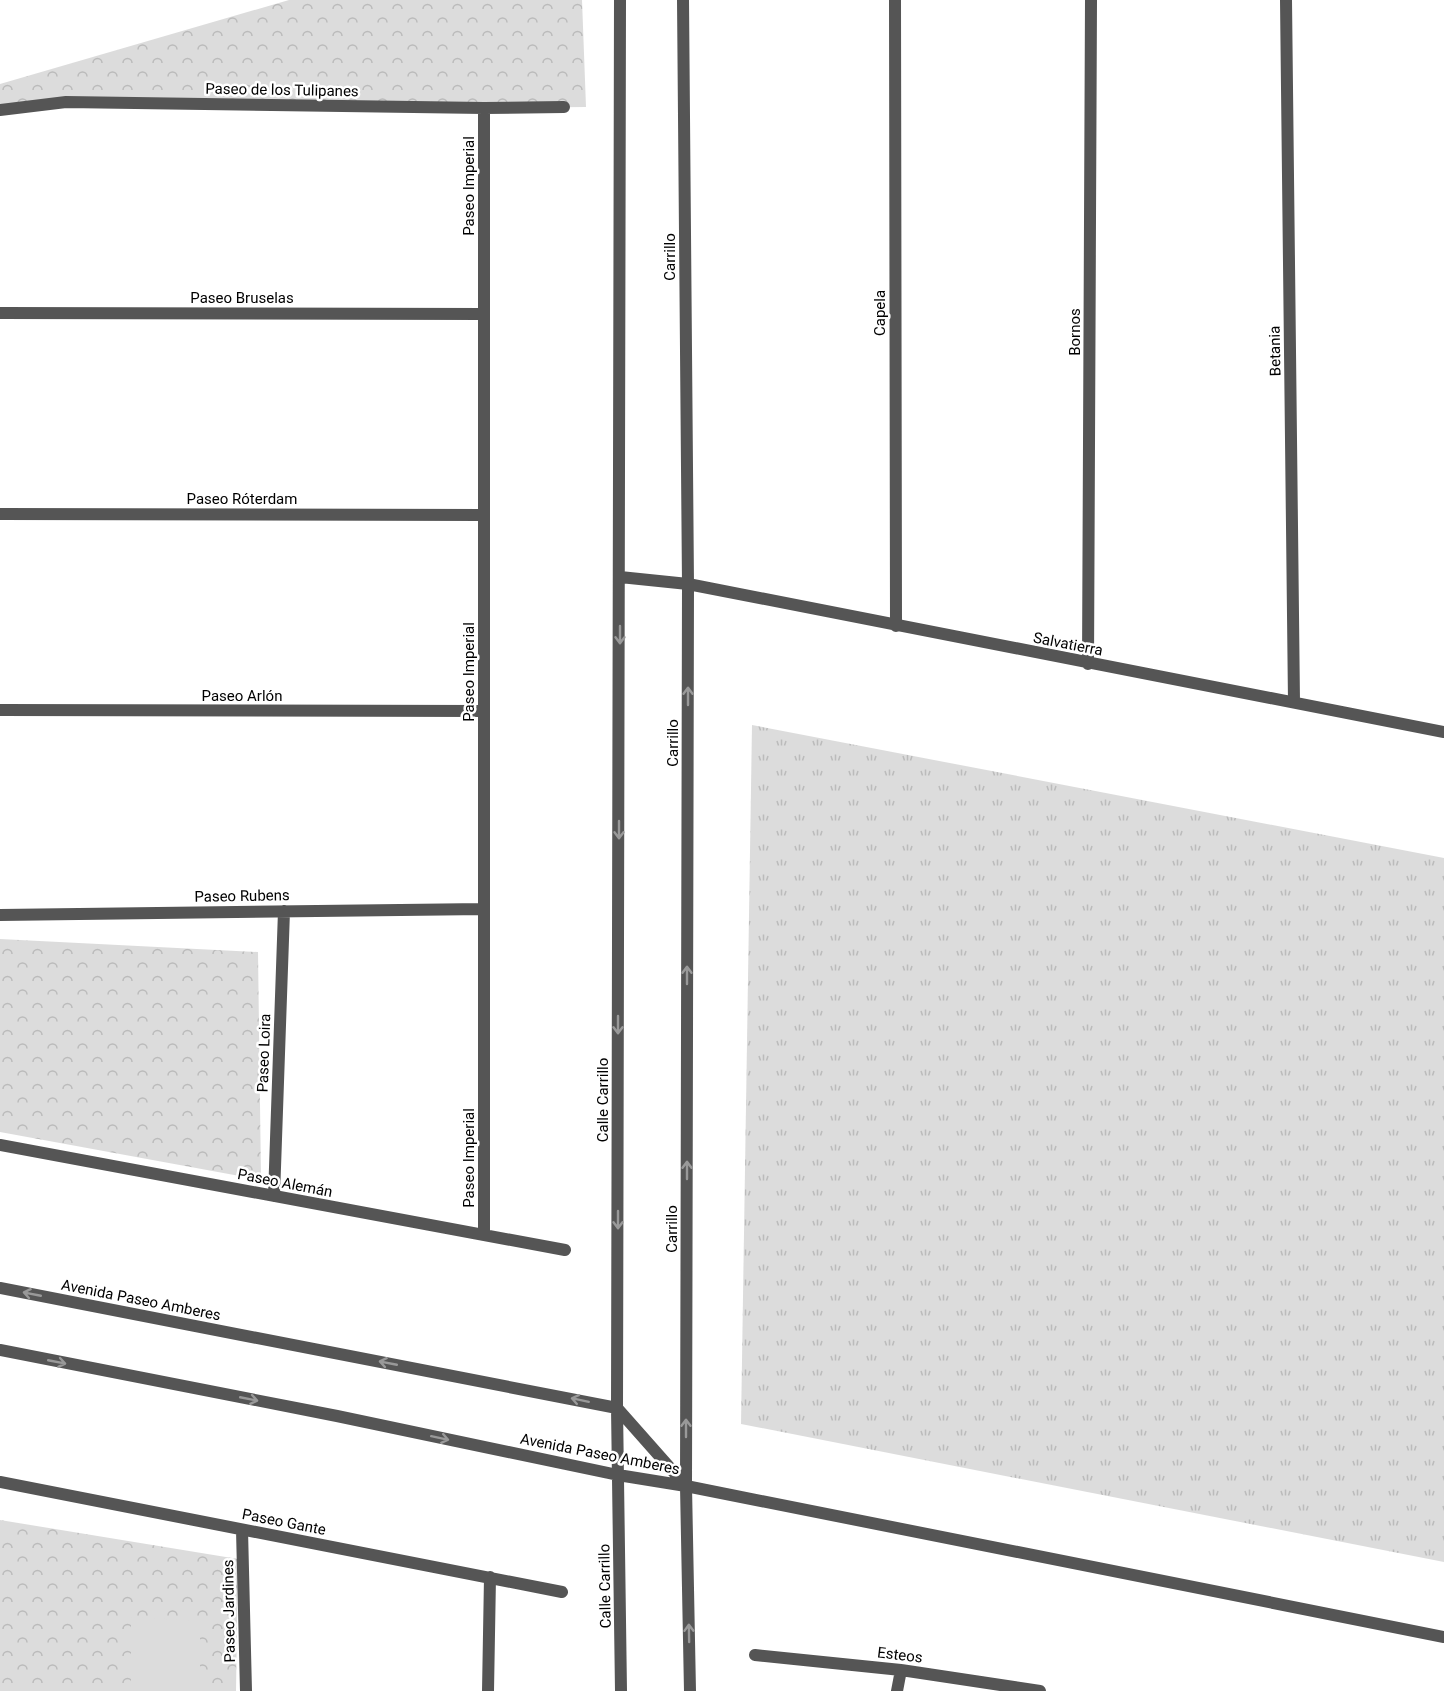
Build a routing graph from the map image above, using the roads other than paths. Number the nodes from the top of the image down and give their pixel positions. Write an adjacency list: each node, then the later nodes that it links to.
1 (620, 0): 13 (street, Calle Carrillo)
2 (683, 0): 14 (street, Carrillo)
3 (895, 0): 15 (street, Capela)
4 (1091, 0): 16 (street, Bornos)
5 (1286, 0): 17 (street, Betania)
6 (564, 107): 7 (street, Paseo de los Tulipanes)
7 (484, 108): 8 (street, Paseo de los Tulipanes); 10 (street, Paseo Imperial)
8 (0, 110)
9 (0, 313): 10 (street, Paseo Bruselas)
10 (484, 314): 12 (street, Paseo Imperial)
11 (0, 514): 12 (street, Paseo Róterdam)
12 (484, 514): 19 (street, Paseo Imperial)
13 (620, 577): 14 (street); 30 (street, Calle Carrillo, one-way to 30)
14 (688, 584): 15 (street, Salvatierra); 33 (street, Carrillo, one-way to 14)
15 (896, 626): 16 (street, Salvatierra)
16 (1088, 664): 17 (street, Salvatierra)
17 (1294, 702): 20 (street, Salvatierra)
18 (0, 710): 19 (street, Paseo Arlón)
19 (484, 711): 21 (street, Paseo Imperial)
20 (1444, 732)
21 (484, 909): 22 (street, Paseo Rubens); 26 (street, Paseo Imperial)
22 (284, 911): 23 (street, Paseo Rubens); 25 (street, Paseo Loira)
23 (0, 915)
24 (0, 1145): 25 (street, Paseo Alemán)
25 (274, 1196): 26 (street, Paseo Alemán)
26 (484, 1235): 27 (street, Paseo Alemán)
27 (564, 1250)
28 (0, 1288): 30 (street, Avenida Paseo Amberes, one-way to 28)
29 (0, 1350): 31 (street, Avenida Paseo Amberes, one-way to 31)
30 (617, 1408): 31 (street, Calle Carrillo); 33 (street, Avenida Paseo Amberes)
31 (618, 1475): 33 (street, Avenida Paseo Amberes); 42 (street, Calle Carrillo)
32 (0, 1482): 34 (street, Paseo Gante)
33 (686, 1486): 37 (street); 43 (street, one-way to 33)
34 (242, 1530): 35 (street, Paseo Gante); 40 (street, Paseo Jardines)
35 (490, 1577): 36 (street, Paseo Gante); 41 (street)
36 (562, 1592)
37 (1444, 1637)
38 (755, 1655): 39 (street, Esteos)
39 (901, 1670): 44 (street); 45 (street, Esteos)
40 (246, 1691)
41 (488, 1691)
42 (621, 1691)
43 (690, 1691)
44 (897, 1691)
45 (1040, 1691)

